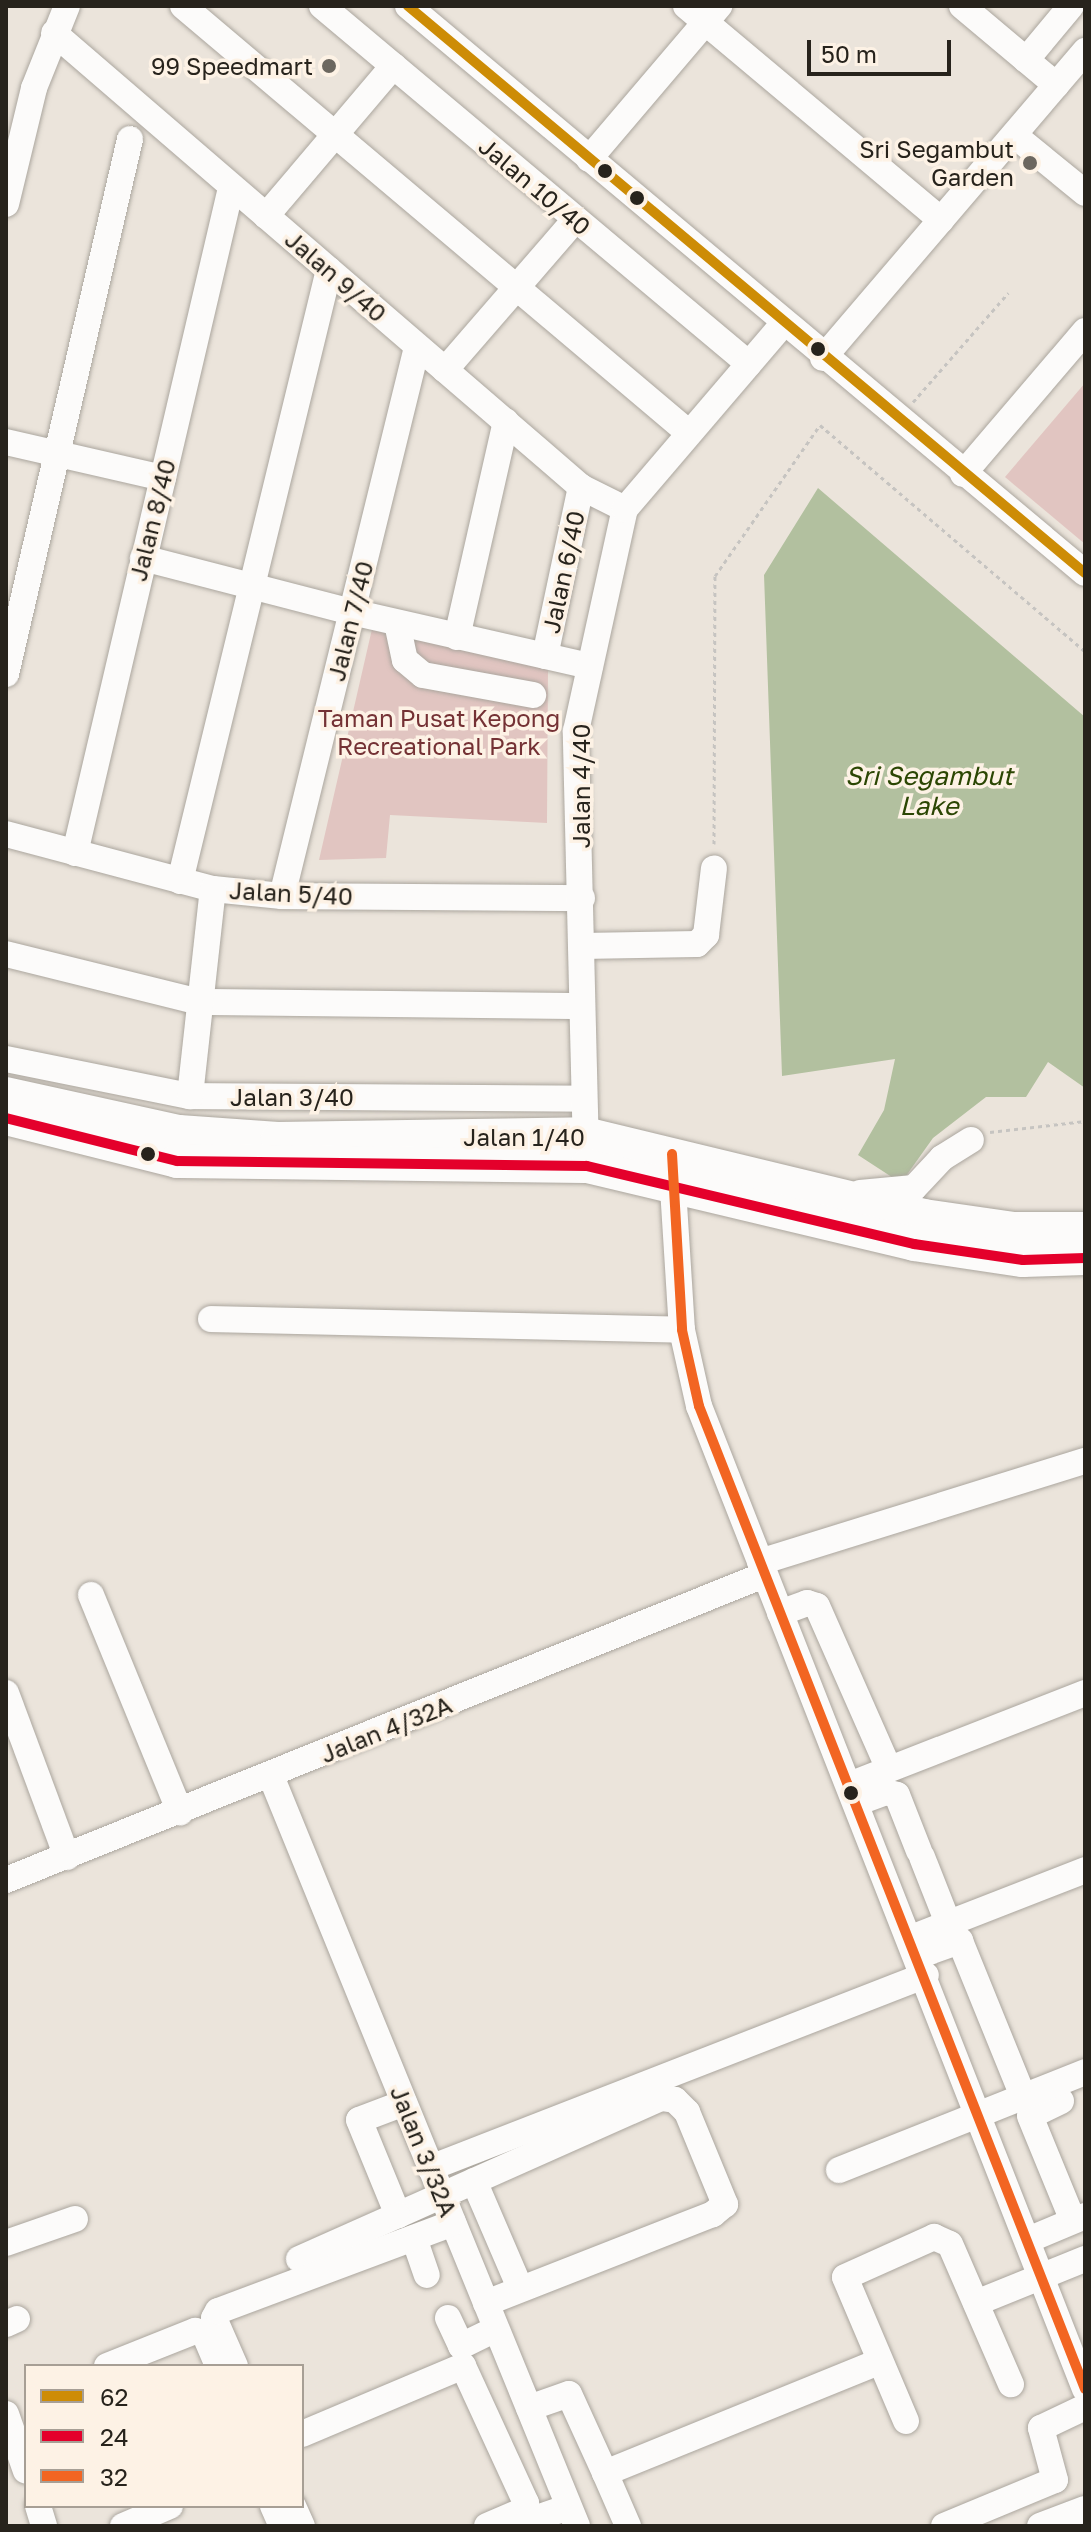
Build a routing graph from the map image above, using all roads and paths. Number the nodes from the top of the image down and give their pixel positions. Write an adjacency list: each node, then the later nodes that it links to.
1 (67, 6): 8 (street)
2 (183, 6): 13 (street)
3 (322, 6): 11 (street, Jalan 10/40)
4 (408, 6): 16 (street)
5 (963, 6): 10 (street)
6 (1071, 6): 10 (street)
7 (704, 12): 16 (street); 22 (street)
8 (54, 33): 17 (street, Jalan 9/40); 19 (street)
9 (1085, 51): 12 (street)
10 (1026, 60): 12 (street)
11 (393, 66): 13 (street); 21 (street, Jalan 10/40)
12 (1056, 85): 14 (street)
13 (335, 134): 20 (street); 24 (street)
14 (1014, 135): 18 (street); 22 (street)
15 (130, 139): 36 (street)
16 (589, 159): 26 (street)
17 (231, 188): 20 (street, Jalan 9/40); 38 (street, Jalan 8/40)
18 (1085, 193)
19 (6, 204)
20 (266, 216): 23 (street, Jalan 9/40)
21 (575, 220): 24 (street); 30 (street, Jalan 10/40)
22 (941, 220): 29 (street)
23 (329, 270): 28 (street, Jalan 9/40); 43 (street)
24 (517, 288): 31 (street); 34 (street)
25 (1008, 293): 32 (path)
26 (783, 324): 29 (street); 30 (street, Jalan 4/40)
27 (1085, 331): 37 (street)
28 (417, 347): 31 (street, Jalan 9/40); 44 (street, Jalan 7/40)
29 (823, 358): 32 (street)
30 (749, 364): 34 (street, Jalan 4/40)
31 (445, 370): 33 (street, Jalan 9/40)
32 (898, 420): 37 (street)
33 (506, 422): 39 (street, Jalan 9/40); 46 (street)
34 (689, 433): 40 (street, Jalan 4/40)
35 (6, 442): 36 (street)
36 (58, 453): 38 (street); 50 (street)
37 (963, 474): 42 (street)
38 (163, 478): 41 (street, Jalan 8/40)
39 (581, 487): 40 (street, Jalan 9/40); 48 (street, Jalan 6/40)
40 (625, 509): 49 (street, Jalan 4/40)
41 (143, 558): 43 (street); 53 (street, Jalan 8/40)
42 (1085, 573)
43 (250, 586): 44 (street); 55 (street)
44 (352, 612): 45 (street); 57 (street, Jalan 7/40)
45 (397, 623): 46 (street); 51 (street)
46 (457, 637): 48 (street)
47 (1085, 651): 54 (path)
48 (545, 656): 49 (street)
49 (590, 666): 58 (street, Jalan 4/40)
50 (6, 674)
51 (533, 695)
52 (6, 834): 53 (street, Jalan 5/40)
53 (75, 853): 55 (street, Jalan 5/40)
54 (714, 868): 59 (street)
55 (180, 881): 56 (street, Jalan 5/40)
56 (213, 889): 57 (street, Jalan 5/40); 61 (street)
57 (282, 896): 58 (street, Jalan 5/40)
58 (582, 898): 59 (street, Jalan 4/40)
59 (581, 946): 62 (street, Jalan 4/40)
60 (6, 954): 61 (street)
61 (200, 1002): 62 (street); 65 (street)
62 (581, 1006): 66 (street, Jalan 4/40)
63 (6, 1059): 65 (street, Jalan 3/40)
64 (6, 1094): 70 (main road, Jalan 1/40)
65 (190, 1096): 66 (street, Jalan 3/40)
66 (582, 1099): 70 (street, Jalan 4/40)
67 (6, 1118): 70 (main road, Jalan 1/40)
68 (1085, 1121): 69 (path)
69 (971, 1140): 72 (street)
70 (586, 1150): 71 (main road, Jalan 1/40)
71 (672, 1169): 72 (main road, Jalan 1/40); 74 (main road, Jalan 1/40); 76 (street)
72 (825, 1193): 73 (main road, Jalan 1/40)
73 (1085, 1229)
74 (1085, 1258)
75 (211, 1319): 76 (street)
76 (682, 1330): 78 (street)
77 (1085, 1461): 78 (street, Jalan 4/32A)
78 (762, 1568): 80 (street); 84 (street, Jalan 4/32A)
79 (91, 1595): 86 (street)
80 (780, 1613): 83 (street); 85 (street)
81 (6, 1693): 87 (street)
82 (1085, 1693): 83 (street)
83 (889, 1769): 85 (street)
84 (271, 1776): 86 (street, Jalan 4/32A); 95 (street, Jalan 3/32A)
85 (852, 1794): 90 (street); 91 (street)
86 (180, 1812): 87 (street, Jalan 4/32A)
87 (67, 1857): 89 (street, Jalan 4/32A)
88 (1085, 1870): 90 (street)
89 (6, 1880)
90 (948, 1923): 91 (street)
91 (918, 1956): 94 (street); 96 (street); 97 (street)
92 (1085, 2072): 94 (street)
93 (1085, 2092): 103 (street)
94 (1024, 2099): 96 (street)
95 (404, 2103): 97 (street, Jalan 3/32A); 101 (street)
96 (981, 2117): 98 (street); 106 (street)
97 (430, 2168): 100 (street, Jalan 3/32A)
98 (839, 2170)
99 (474, 2181): 100 (street); 112 (street); 112 (street)
100 (442, 2197): 101 (street); 104 (street, Jalan 3/32A)
101 (398, 2215): 108 (street)
102 (75, 2219): 107 (street)
103 (1079, 2219): 106 (street)
104 (453, 2223): 105 (street); 113 (street, Jalan 3/32A)
105 (414, 2238): 110 (street); 121 (street)
106 (1028, 2240): 111 (street)
107 (6, 2243)
108 (299, 2259)
109 (1084, 2262): 111 (street)
110 (427, 2275)
111 (1042, 2276): 114 (street); 124 (street)
112 (520, 2288): 113 (street)
113 (486, 2303): 116 (street, Jalan 3/32A)
114 (976, 2303): 118 (street); 123 (street)
115 (448, 2318): 116 (street)
116 (496, 2329): 117 (street, Jalan 3/32A)
117 (509, 2360): 122 (street); 126 (street, Jalan 3/32A)
118 (879, 2362): 128 (street); 131 (street)
119 (112, 2364): 120 (street)
120 (217, 2364)
121 (234, 2364)
122 (471, 2378): 129 (street); 137 (street)
123 (1011, 2384)
124 (1085, 2389)
125 (1085, 2407): 139 (street)
126 (529, 2408): 131 (street); 134 (street, Jalan 3/32A)
127 (6, 2414): 130 (street)
128 (906, 2421)
129 (304, 2433)
130 (24, 2465)
131 (605, 2473): 138 (street)
132 (165, 2508): 136 (street)
133 (1085, 2509): 140 (street)
134 (573, 2516): 135 (street)
135 (525, 2524)
136 (123, 2526)
137 (487, 2526)
138 (628, 2526)
139 (944, 2526)
140 (1040, 2526)

